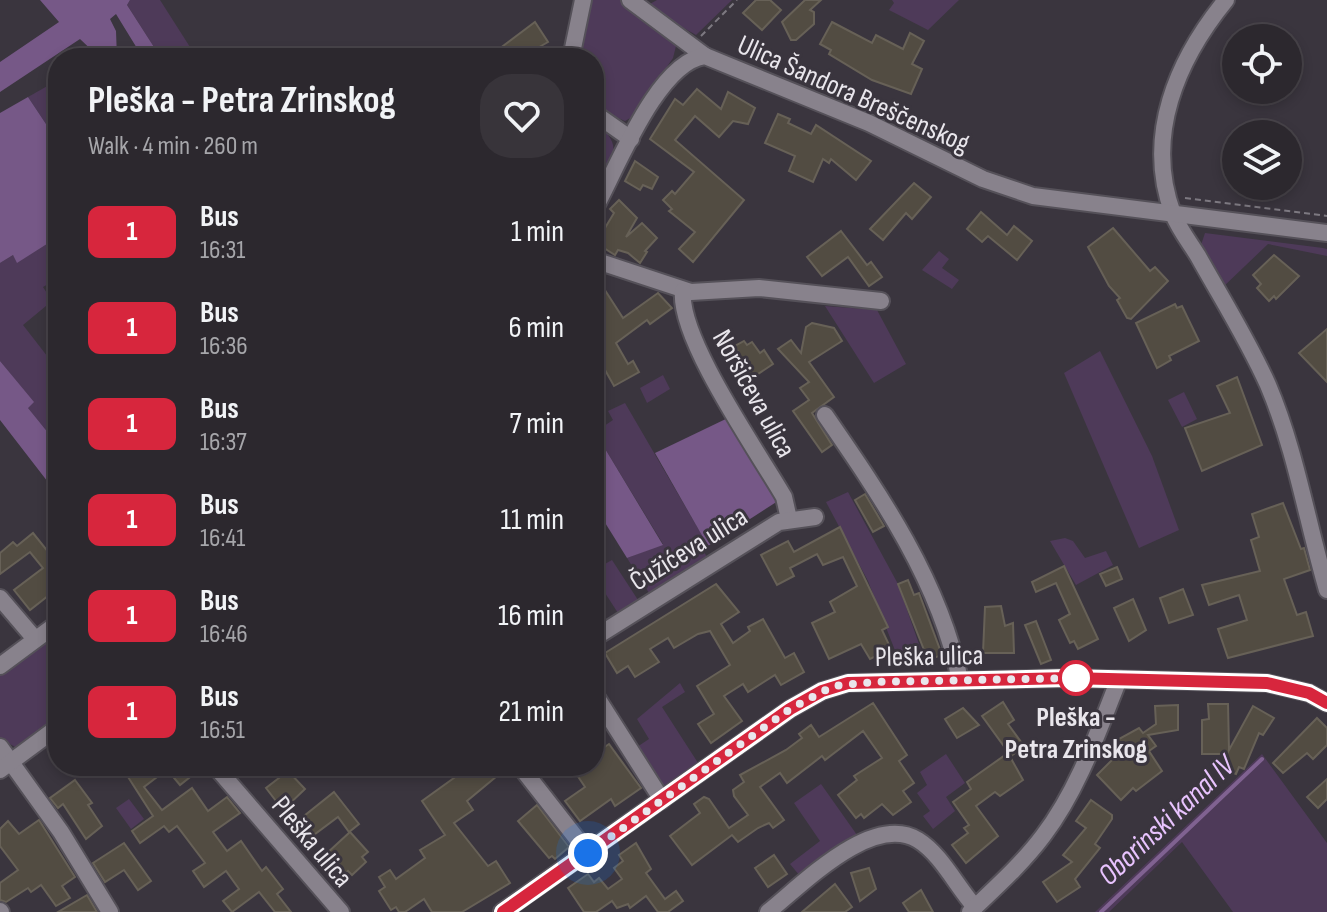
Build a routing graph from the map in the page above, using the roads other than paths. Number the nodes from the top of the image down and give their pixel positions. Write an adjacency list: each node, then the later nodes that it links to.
1 (583, 0): 4 (street)
2 (630, 0): 5 (street)
3 (1226, 0): 9 (street)
4 (573, 48)
5 (705, 56): 7 (street, Ulica Šandora Breščenskog); 9 (street, Ulica Šandora Breščenskog)
6 (604, 120): 7 (street)
7 (631, 139): 8 (street, Ulica Šandora Breščenskog)
8 (604, 191)
9 (1174, 215): 10 (street, Ulica Šandora Breščenskog); 17 (street)
10 (1327, 233)
11 (604, 263): 12 (street, Noršićeva ulica)
12 (683, 291): 13 (street, Noršićeva ulica); 16 (street, Noršićeva ulica)
13 (881, 301)
14 (825, 415): 24 (street)
15 (815, 517): 16 (street, Čužićeva ulica)
16 (789, 519): 20 (street, Čužićeva ulica)
17 (1327, 590)
18 (0, 598): 21 (street)
19 (48, 630): 21 (street)
20 (604, 632)
21 (35, 639): 22 (street)
22 (0, 666)
23 (1119, 679): 24 (street, Pleška ulica); 25 (street, Pleška ulica); 34 (street)
24 (960, 680): 32 (street, Pleška ulica)
25 (1327, 703)
26 (604, 709): 32 (street)
27 (48, 734): 29 (street)
28 (0, 747): 29 (street)
29 (5, 766): 35 (street)
30 (224, 776): 36 (street, Pleška ulica)
31 (528, 776): 33 (street)
32 (662, 800): 33 (street, Pleška ulica)
33 (588, 853): 37 (street, Pleška ulica)
34 (972, 909): 38 (street)
35 (110, 912)
36 (340, 912)
37 (502, 912)
38 (768, 912)

